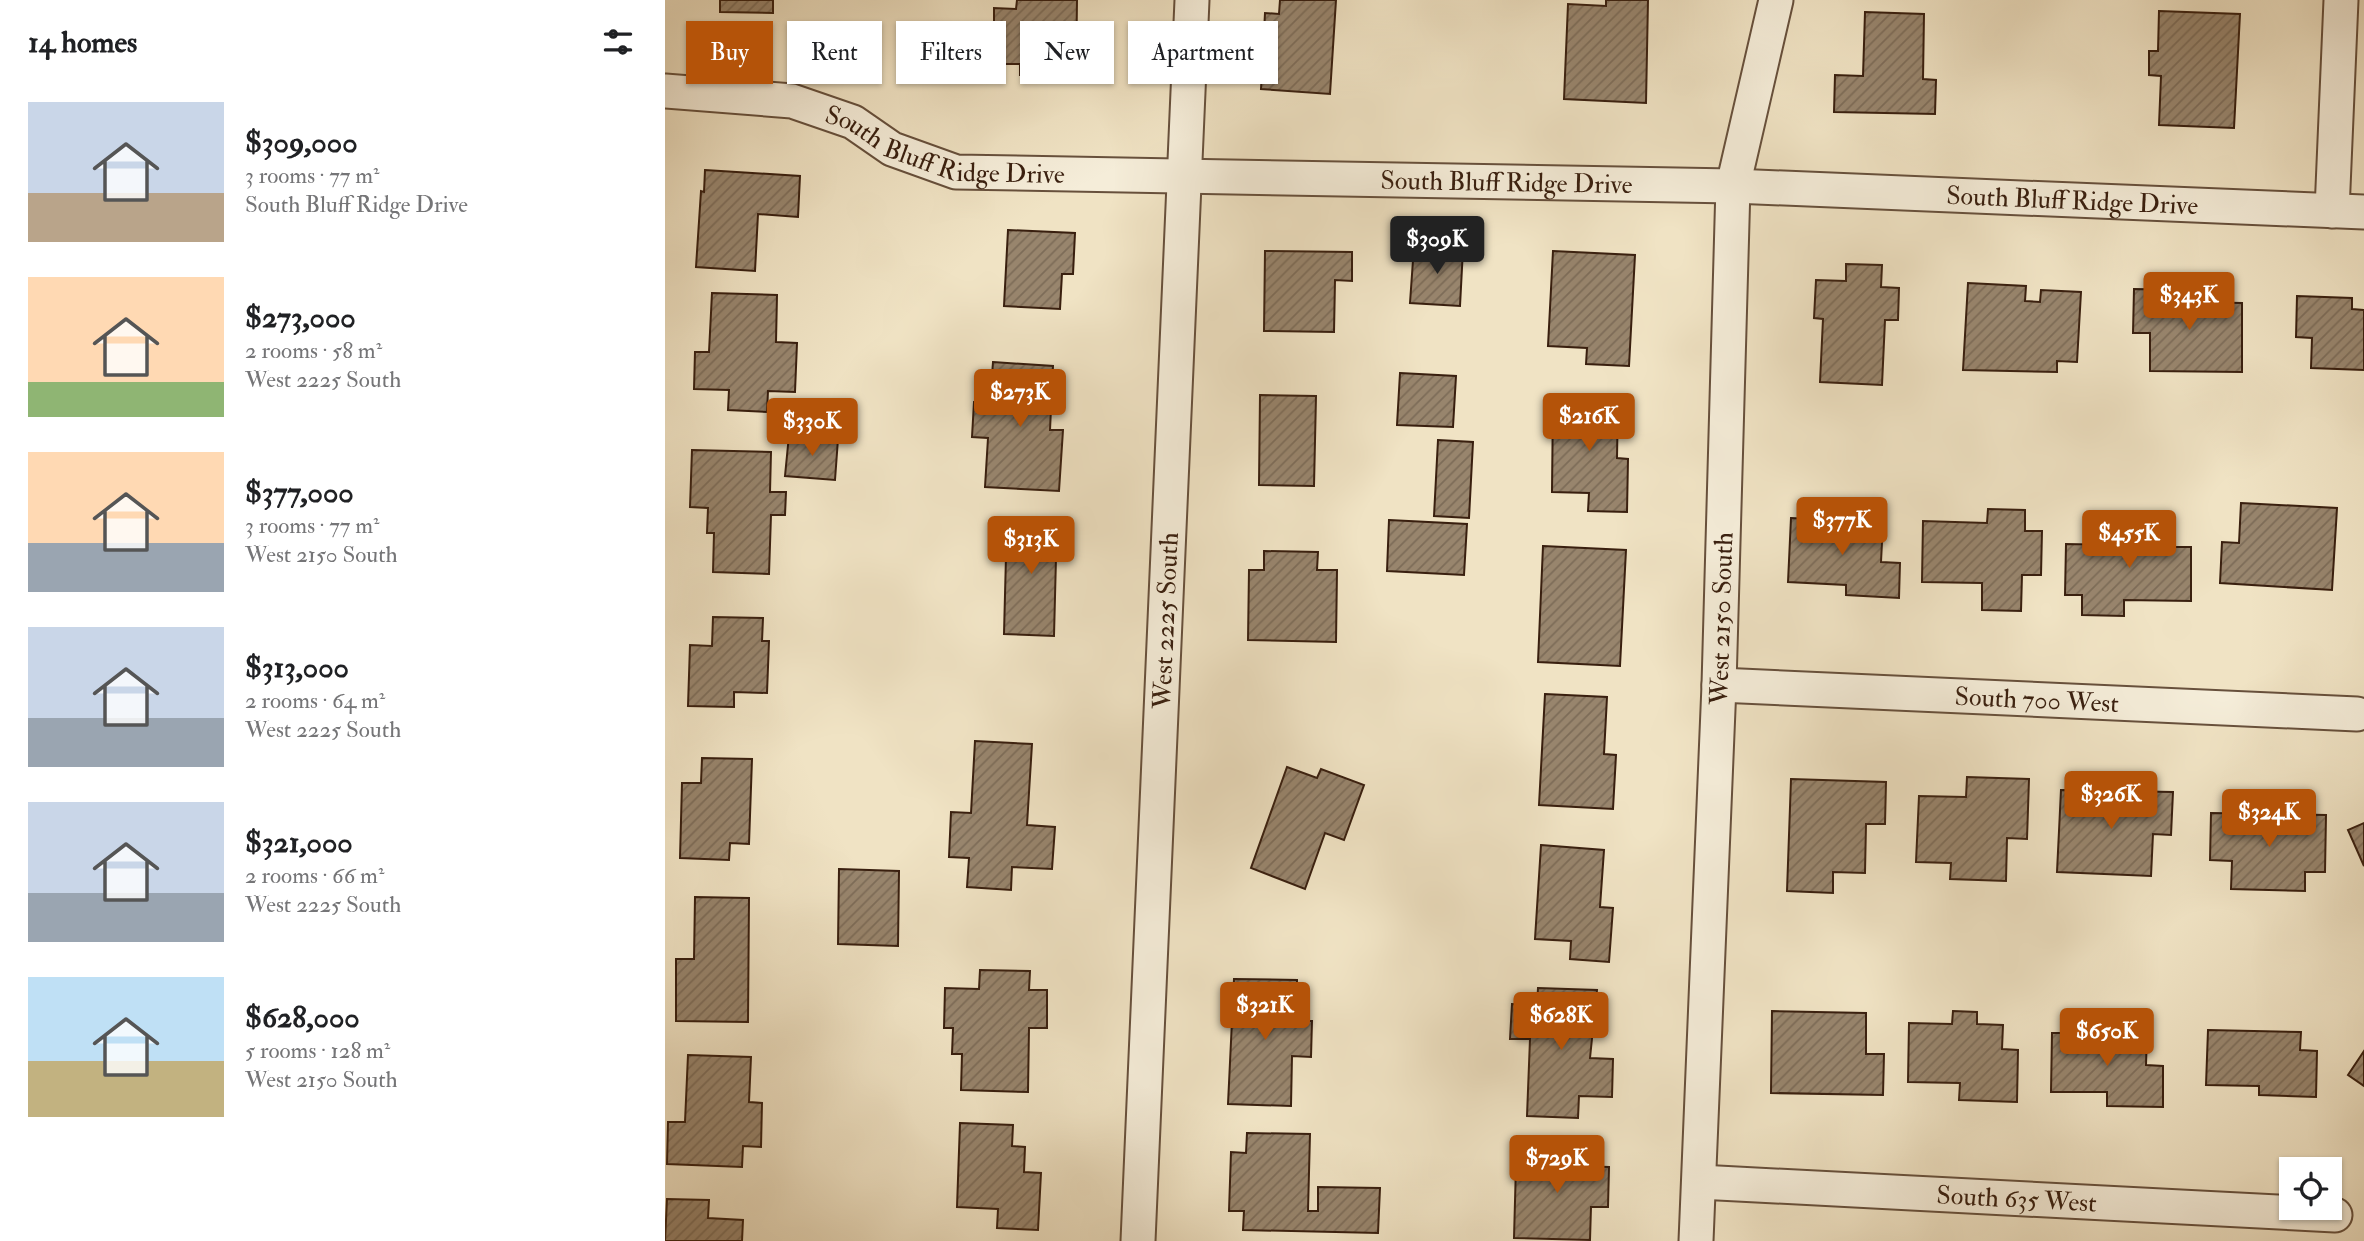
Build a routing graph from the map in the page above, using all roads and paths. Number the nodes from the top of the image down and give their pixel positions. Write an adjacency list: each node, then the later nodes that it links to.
1 (1192, 0): 5 (street, West 2225 South)
2 (1776, 0): 6 (street, West 2150 South)
3 (2341, 0): 7 (street)
4 (665, 91): 5 (street, South Bluff Ridge Drive)
5 (1186, 176): 6 (street, South Bluff Ridge Drive); 12 (street, West 2225 South)
6 (1733, 186): 7 (street, South Bluff Ridge Drive); 8 (street, West 2150 South)
7 (2348, 212)
8 (1719, 685): 9 (street, South 700 West); 10 (street, West 2150 South)
9 (2357, 714)
10 (1699, 1182): 11 (street, South 635 West); 13 (street, West 2150 South)
11 (2279, 1212)
12 (1138, 1241)
13 (1696, 1241)

